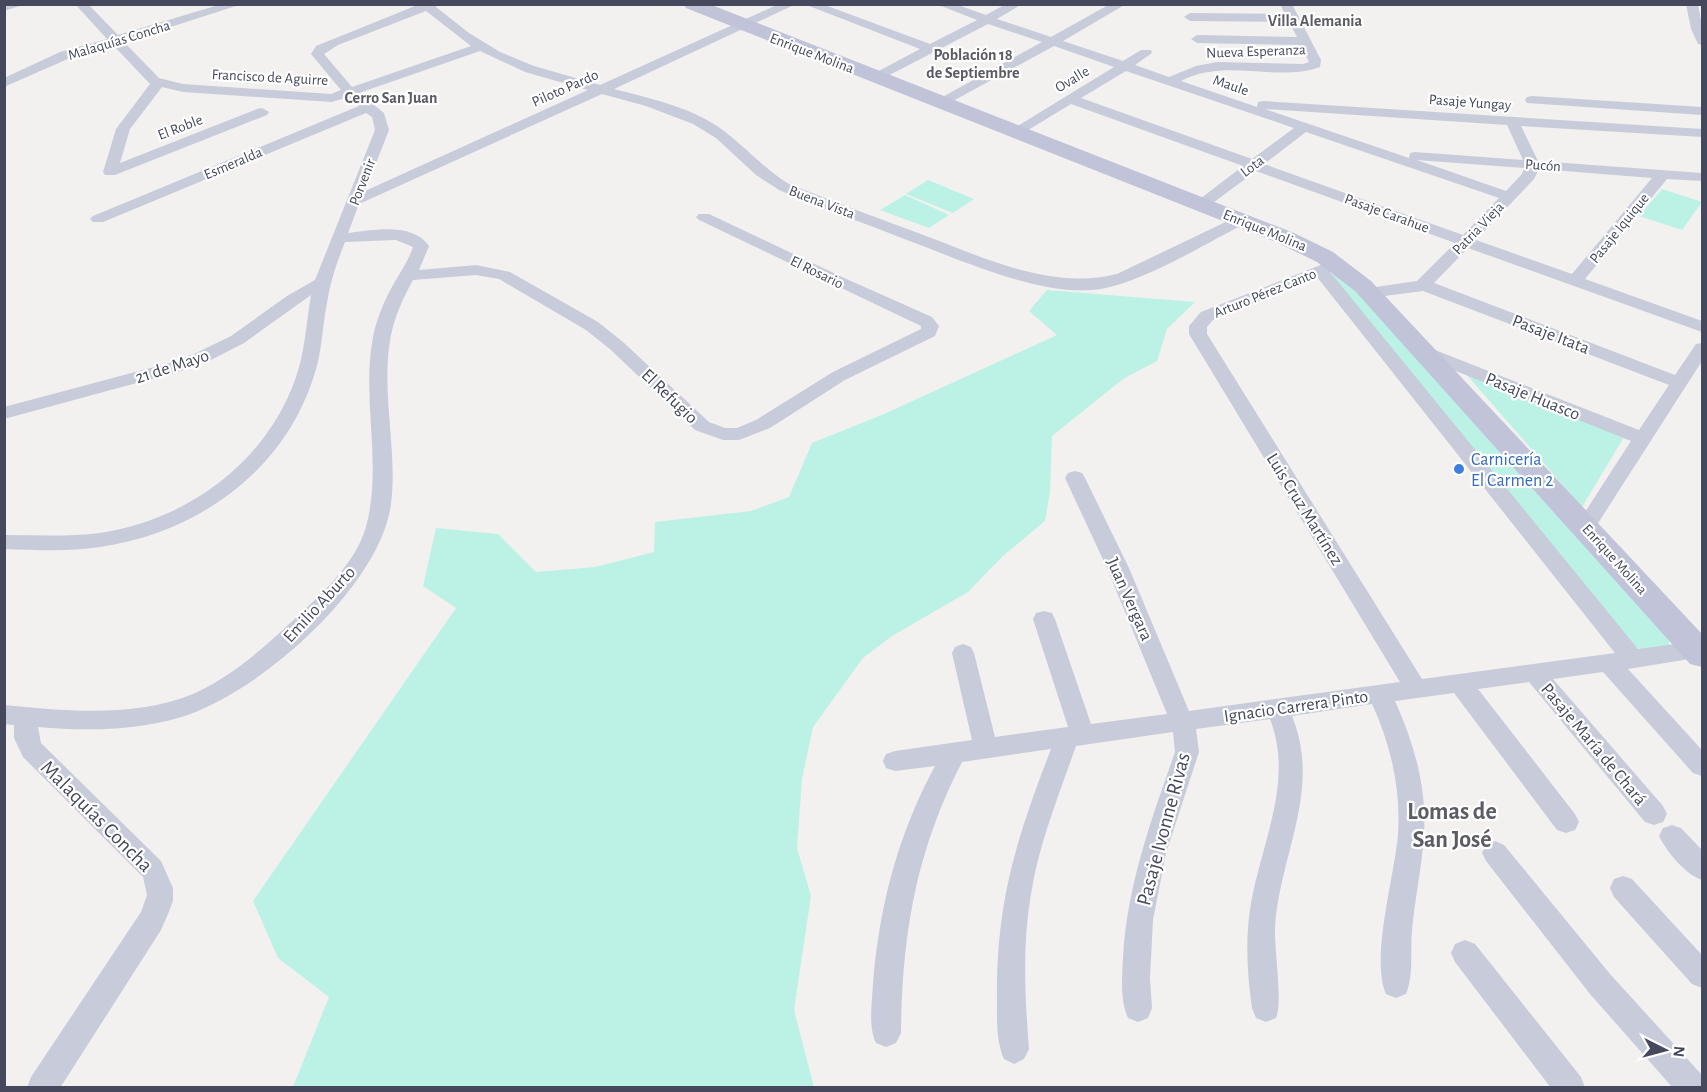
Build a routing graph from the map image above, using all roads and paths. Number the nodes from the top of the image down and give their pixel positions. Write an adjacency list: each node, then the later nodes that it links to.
1 (20, 4): 13 (street)
2 (81, 4): 20 (street)
3 (236, 4): 20 (street, Malaquías Concha)
4 (692, 4): 18 (main road, Enrique Molina)
5 (790, 4): 18 (street, Piloto Pardo)
6 (810, 4): 25 (street)
7 (942, 4): 16 (street, Maule)
8 (1016, 4): 16 (street)
9 (1120, 4): 23 (street)
10 (1286, 4): 15 (street, Nueva Esperanza)
11 (429, 5): 24 (street, Buena Vista); 33 (street, Porvenir)
12 (1688, 5): 17 (street)
13 (4, 8)
14 (1190, 16): 15 (street)
15 (1293, 18): 21 (street, Nueva Esperanza)
16 (987, 20): 23 (street, Maule); 25 (street)
17 (1699, 20): 22 (street)
18 (742, 26): 28 (main road, Enrique Molina); 32 (street, Piloto Pardo)
19 (1197, 39): 21 (street)
20 (114, 40): 30 (street, Malaquías Concha); 31 (street)
21 (1305, 41): 29 (street, Nueva Esperanza)
22 (1702, 41)
23 (1053, 42): 27 (street, Maule); 36 (street)
24 (480, 46): 32 (street, Buena Vista); 33 (street, Francisco de Aguirre)
25 (931, 49): 28 (street)
26 (1146, 53): 27 (street, Ovalle)
27 (1125, 66): 29 (street, Maule); 34 (street, Ovalle)
28 (876, 78): 36 (main road, Enrique Molina)
29 (1170, 81): 37 (street, Maule)
30 (4, 83)
31 (158, 83): 33 (street, Francisco de Aguirre); 40 (street, El Roble)
32 (601, 90): 51 (street, Piloto Pardo); 55 (street, Buena Vista)
33 (350, 92): 38 (street, Porvenir)
34 (1071, 99): 43 (street, Ovalle); 46 (street, Pasaje Carahue)
35 (1532, 100): 39 (street)
36 (942, 103): 43 (main road, Enrique Molina)
37 (1235, 104): 41 (street, Pasaje Yungay); 42 (street, Maule)
38 (368, 107): 51 (street, Porvenir); 54 (street, Esmeralda)
39 (1702, 111)
40 (262, 112)
41 (1512, 121): 44 (street, Pasaje Yungay); 47 (street)
42 (1304, 127): 45 (street, Maule); 46 (street, Lota)
43 (1015, 132): 52 (main road, Enrique Molina)
44 (1702, 133)
45 (1384, 154): 47 (street, Pucón); 50 (street, Maule)
46 (1253, 165): 52 (street, Lota); 57 (street, Pasaje Carahue)
47 (1533, 165): 48 (street, Pucón); 50 (street, Patria Vieja)
48 (1663, 174): 49 (street, Pucón); 60 (street, Pasaje Iquique)
49 (1702, 177)
50 (1510, 197): 57 (street, Patria Vieja)
51 (354, 201): 56 (street, Porvenir)
52 (1201, 205): 55 (main road, Enrique Molina)
53 (704, 217): 64 (street, El Rosario)
54 (98, 219)
55 (1241, 220): 58 (main road, Enrique Molina)
56 (340, 238): 59 (street, Emilio Aburto); 61 (street, Porvenir)
57 (1466, 242): 60 (street, Pasaje Carahue); 62 (street, Patria Vieja)
58 (1328, 267): 63 (main road, Enrique Molina); 65 (street, Arturo Pérez Canto); 78 (street, Enrique Molina)
59 (406, 276): 64 (street, El Refugio); 85 (street, Emilio Aburto)
60 (1575, 282): 66 (street, Pasaje Carahue)
61 (323, 283): 70 (street, 21 de Mayo); 74 (street, Porvenir)
62 (1423, 285): 63 (street); 69 (street, Pasaje Itata)
63 (1369, 293): 68 (main road, Enrique Molina)
64 (930, 326)
65 (1197, 326): 82 (street, Luis Cruz Martínez)
66 (1702, 327)
67 (1702, 348): 69 (street)
68 (1424, 352): 71 (street, Pasaje Huasco); 73 (main road, Enrique Molina)
69 (1680, 382): 71 (street)
70 (4, 413)
71 (1643, 439): 73 (street)
72 (1075, 478): 86 (street, Juan Vergara)
73 (1586, 526): 77 (main road, Enrique Molina)
74 (4, 542)
75 (1044, 620): 87 (street)
76 (963, 653): 88 (street)
77 (1700, 653): 78 (street, Ignacio Carrera Pinto)
78 (1633, 659): 79 (street, Ignacio Carrera Pinto)
79 (1609, 663): 80 (street, Ignacio Carrera Pinto); 91 (street)
80 (1535, 673): 81 (street, Ignacio Carrera Pinto); 92 (street, Pasaje María de Chará)
81 (1460, 683): 82 (street, Ignacio Carrera Pinto); 93 (street)
82 (1416, 689): 83 (street, Ignacio Carrera Pinto)
83 (1380, 694): 84 (street, Ignacio Carrera Pinto); 100 (street)
84 (1278, 709): 86 (street, Ignacio Carrera Pinto); 102 (street)
85 (16, 715): 105 (street, Malaquías Concha)
86 (1182, 722): 87 (street, Ignacio Carrera Pinto); 101 (street, Pasaje Ivonne Rivas)
87 (1075, 736): 88 (street, Ignacio Carrera Pinto); 104 (street)
88 (986, 749): 89 (street, Ignacio Carrera Pinto)
89 (954, 753): 90 (street, Ignacio Carrera Pinto); 103 (street)
90 (895, 762)
91 (1702, 766)
92 (1654, 814)
93 (1566, 822)
94 (1672, 836): 96 (street)
95 (1495, 853): 107 (street)
96 (1702, 868)
97 (1623, 888): 99 (street)
98 (1465, 953): 106 (street)
99 (1702, 975)
100 (1396, 984)
101 (1138, 1008)
102 (1266, 1008)
103 (886, 1033)
104 (1014, 1049)
105 (42, 1088)
106 (1570, 1088)
107 (1694, 1088)

